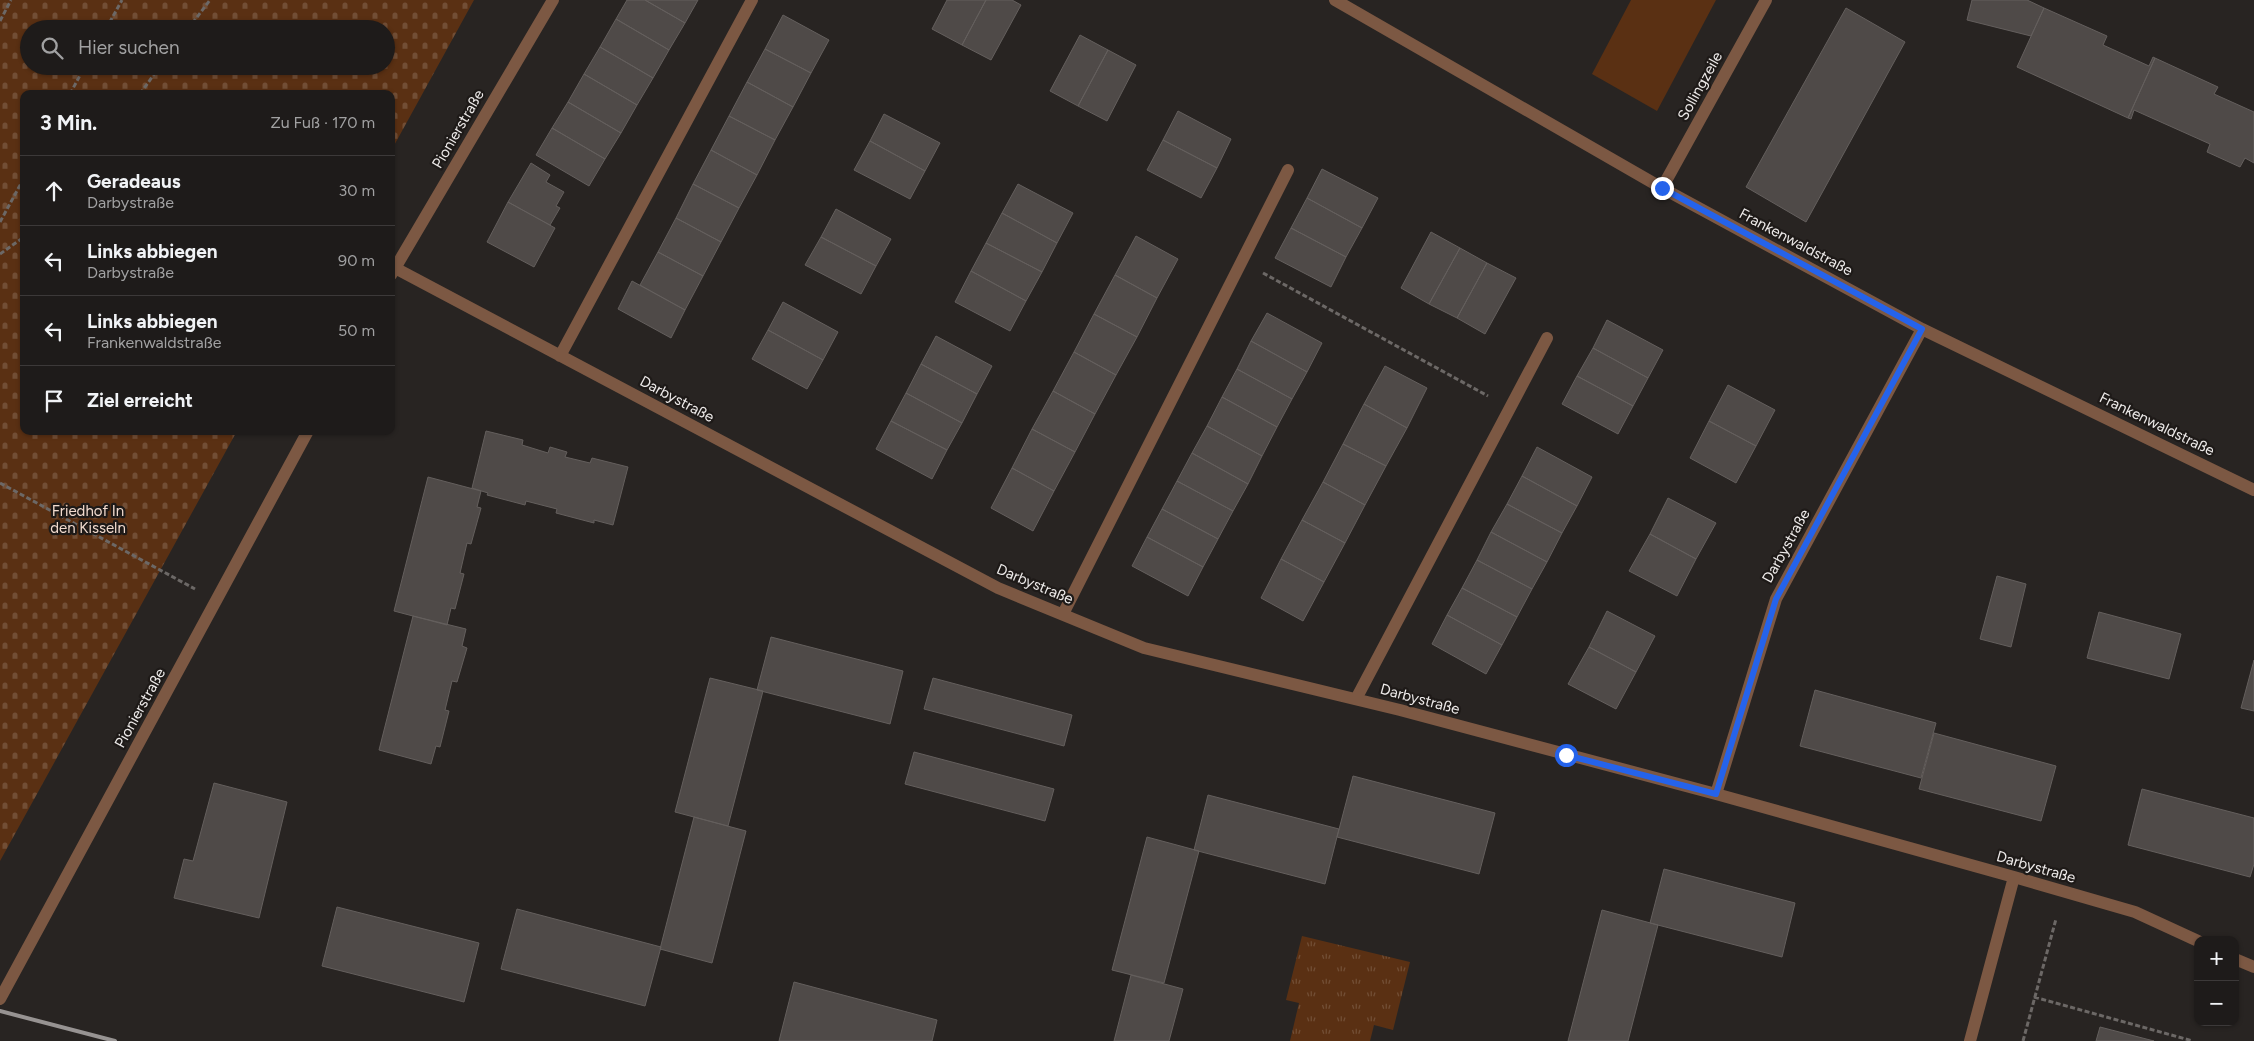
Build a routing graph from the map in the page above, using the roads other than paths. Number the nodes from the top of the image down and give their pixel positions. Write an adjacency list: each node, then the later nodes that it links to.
1 (553, 0): 7 (street, Pionierstraße)
2 (752, 0): 11 (street)
3 (1335, 0): 6 (street, Frankenwaldstraße)
4 (1766, 0): 6 (street, Sollingzeile)
5 (1288, 170): 14 (street)
6 (1662, 188): 9 (street, Frankenwaldstraße)
7 (395, 269)
8 (395, 273): 11 (street, Darbystraße)
9 (1922, 329): 13 (street, Frankenwaldstraße); 16 (street, Darbystraße)
10 (1547, 338): 15 (street)
11 (560, 356): 14 (street, Darbystraße)
12 (306, 435): 21 (street, Pionierstraße)
13 (2254, 490)
14 (1063, 614): 15 (street, Darbystraße)
15 (1356, 699): 16 (street, Darbystraße)
16 (1716, 794): 17 (street, Darbystraße)
17 (2014, 877): 18 (street, Darbystraße); 22 (street)
18 (2194, 939)
19 (2239, 960): 20 (street)
20 (2254, 967)
21 (0, 999)
22 (1970, 1041)

